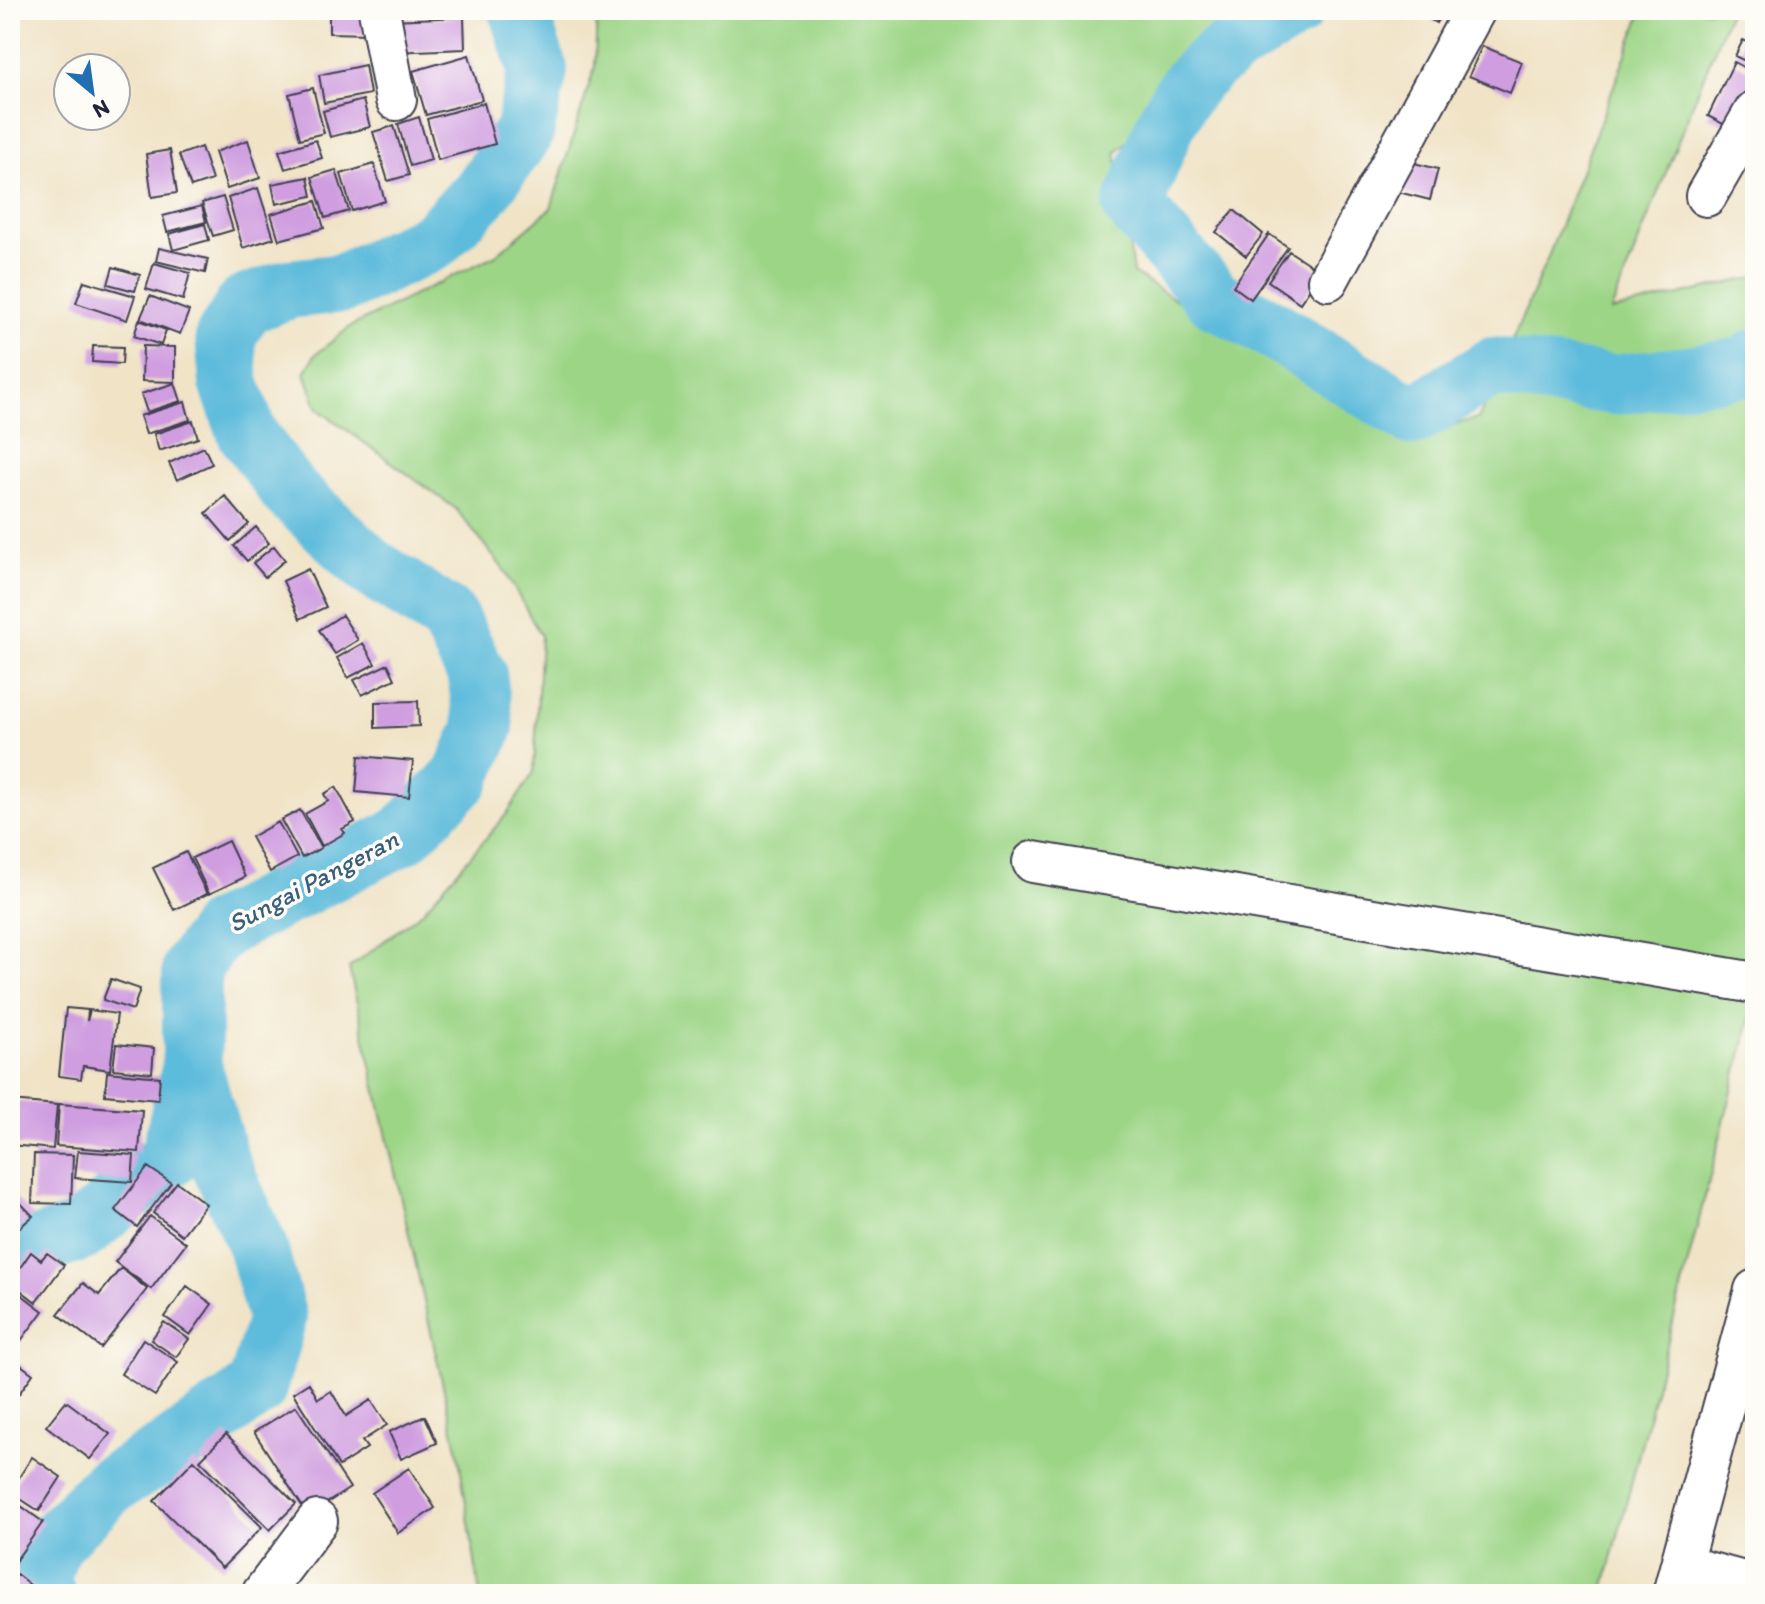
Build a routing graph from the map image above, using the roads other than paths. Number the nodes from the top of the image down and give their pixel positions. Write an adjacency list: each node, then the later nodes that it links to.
1 (379, 10): 3 (street)
2 (1475, 10): 6 (street)
3 (396, 100)
4 (1755, 111): 5 (street)
5 (1706, 196)
6 (1328, 280)
7 (1033, 862): 8 (street)
8 (1755, 983)
9 (1755, 1290): 11 (street)
10 (317, 1521): 13 (street)
11 (1677, 1579): 12 (street)
12 (1755, 1585)
13 (262, 1594)

